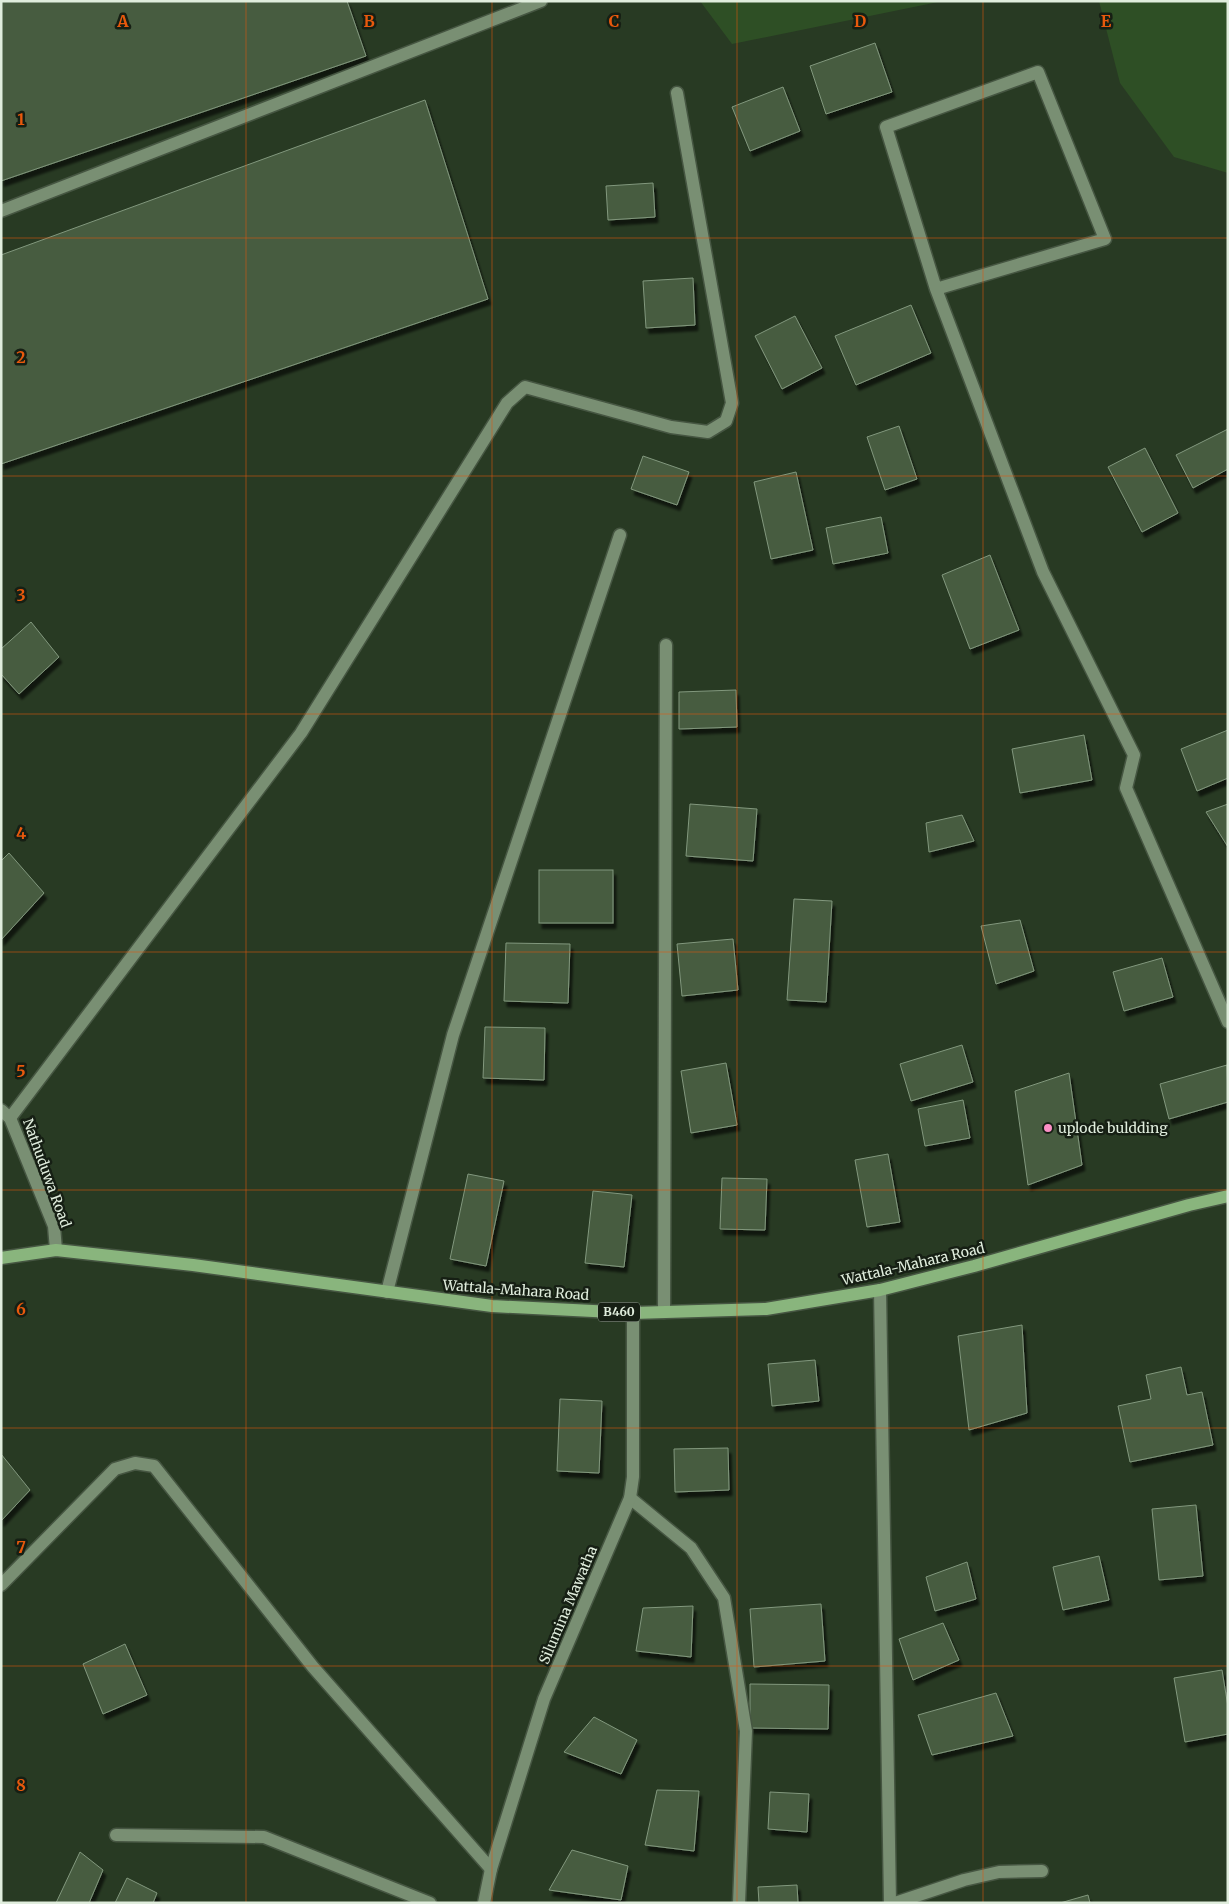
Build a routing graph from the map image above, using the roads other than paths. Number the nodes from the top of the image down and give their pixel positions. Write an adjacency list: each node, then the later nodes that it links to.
1 (541, 1): 3 (street)
2 (677, 93): 8 (street)
3 (1, 211)
4 (936, 289): 4 (street); 7 (street)
5 (620, 535): 13 (street)
6 (666, 645): 14 (street)
7 (1228, 1022)
8 (6, 1114): 10 (street, Nathuduwa Road)
9 (1228, 1196): 12 (main road, Wattala-Mahara Road / B460)
10 (56, 1250): 11 (main road, Wattala-Mahara Road / B460); 13 (main road, Wattala-Mahara Road / B460)
11 (1, 1258)
12 (880, 1290): 14 (main road, Wattala-Mahara Road / B460); 24 (street)
13 (387, 1292): 15 (main road, Wattala-Mahara Road / B460)
14 (664, 1312): 15 (main road, Wattala-Mahara Road / B460)
15 (633, 1313): 16 (street, Silumina Mawatha)
16 (630, 1498): 19 (street, Silumina Mawatha); 23 (street)
17 (1, 1584): 19 (street)
18 (116, 1836): 21 (street)
19 (490, 1869): 22 (street, Silumina Mawatha)
20 (1042, 1871): 25 (street)
21 (430, 1903)
22 (484, 1903)
23 (739, 1903)
24 (890, 1903)
25 (895, 1903)

